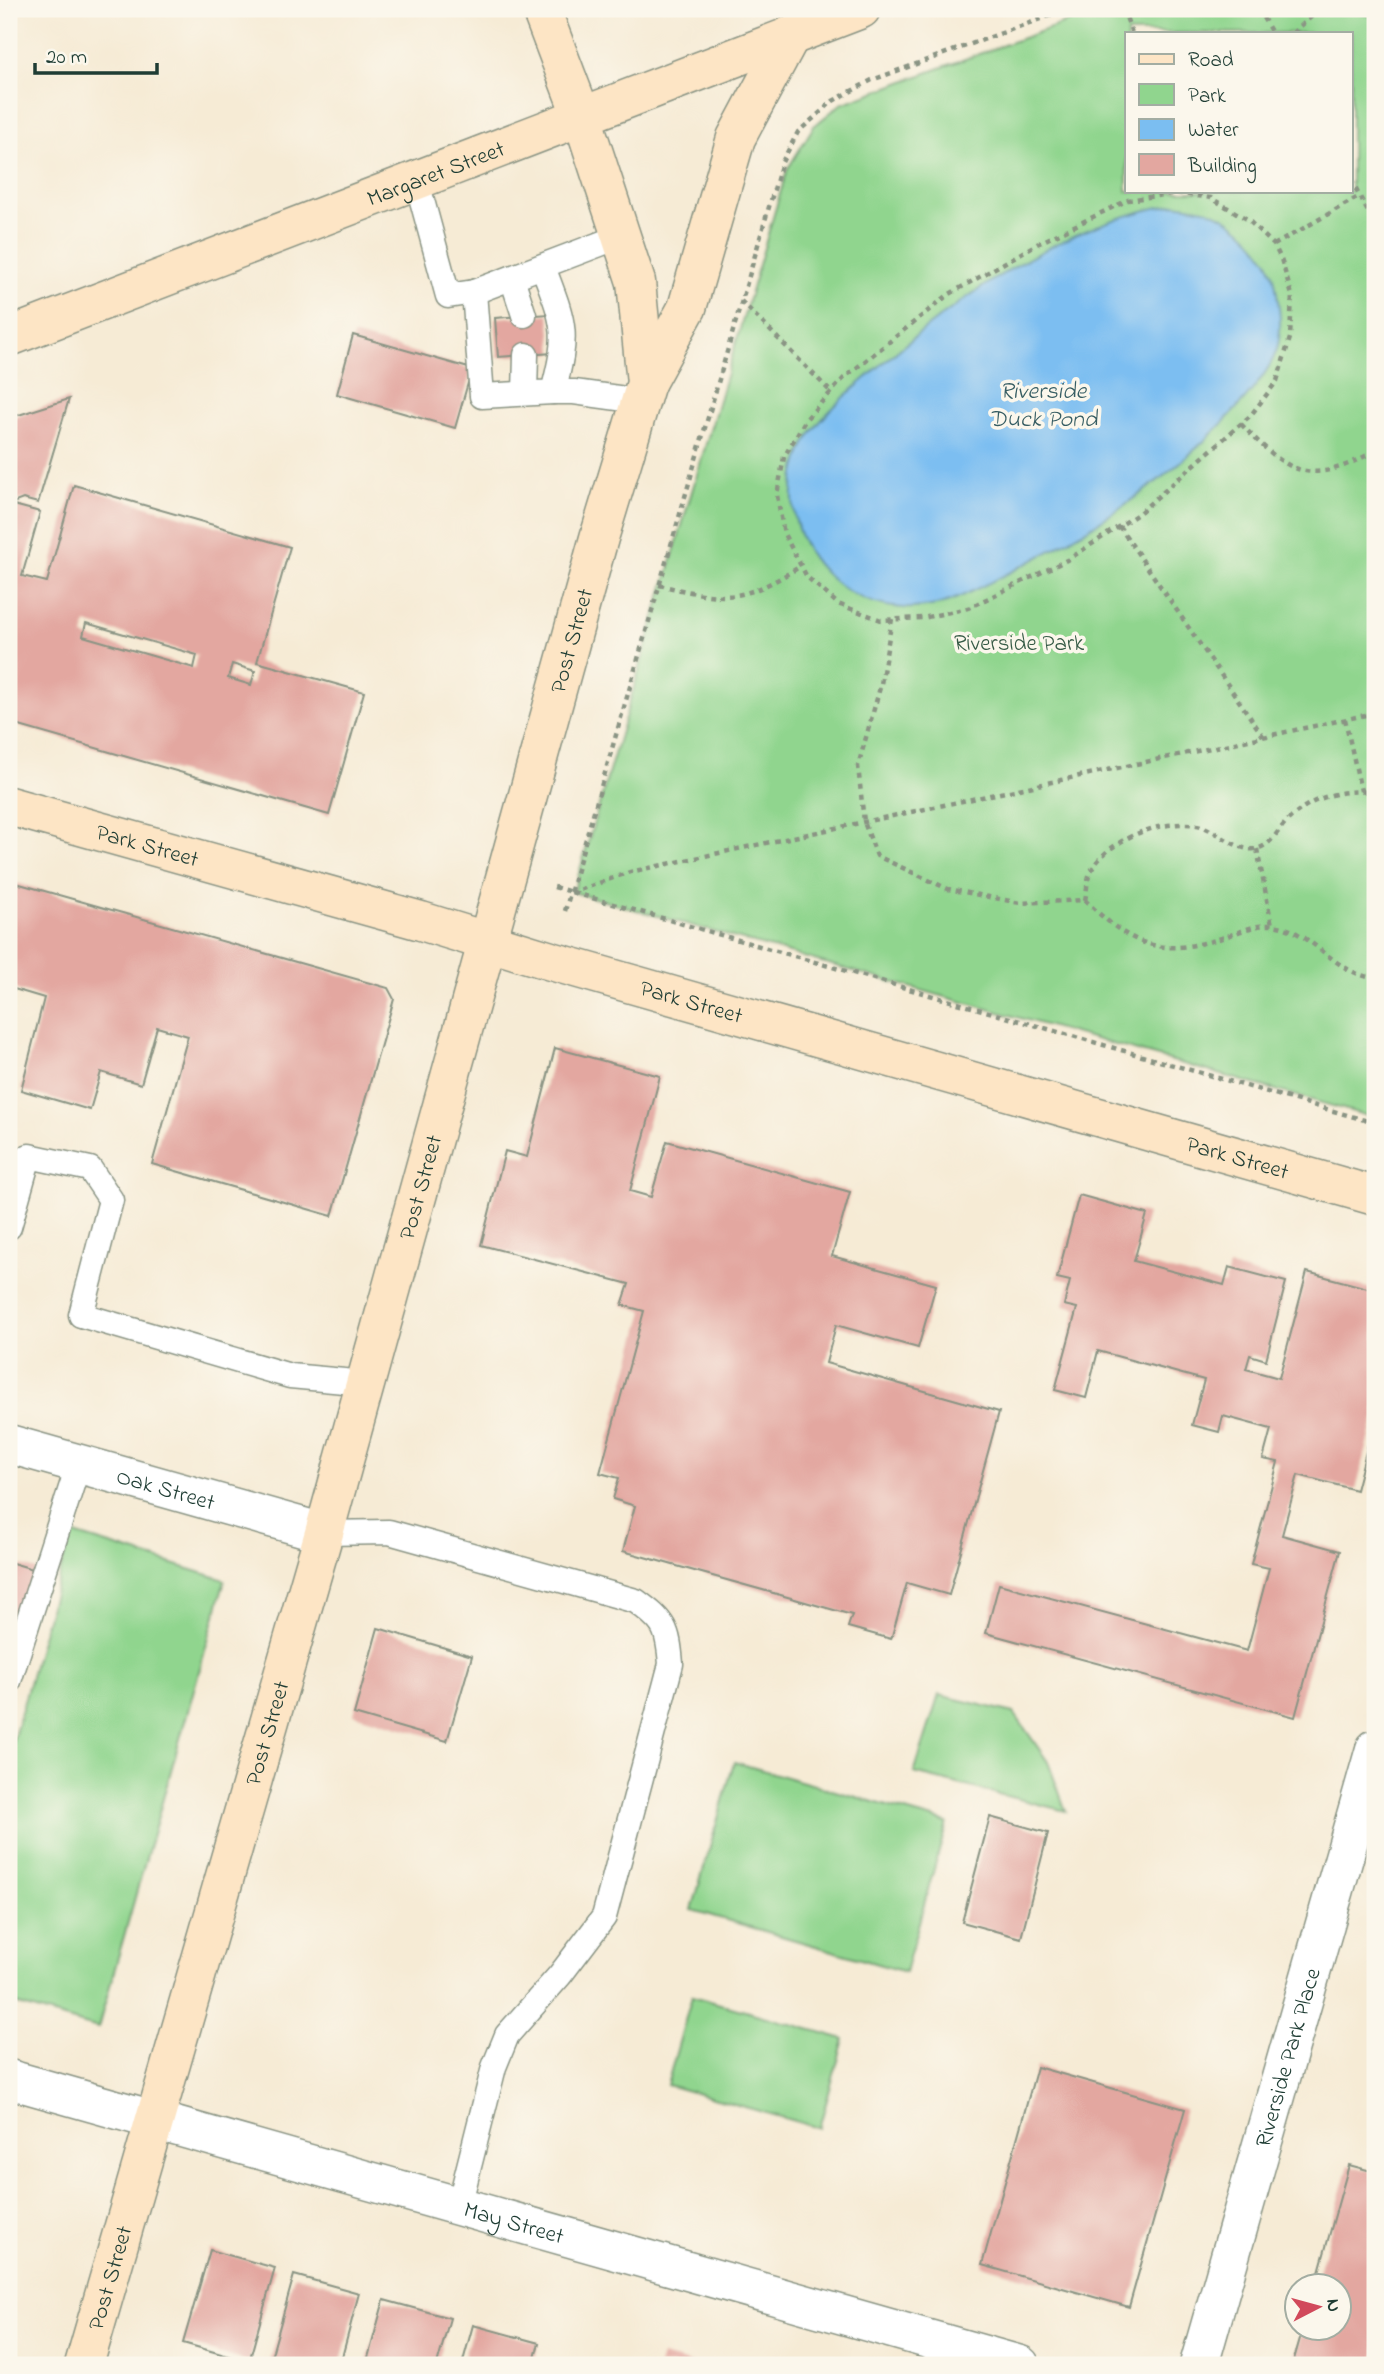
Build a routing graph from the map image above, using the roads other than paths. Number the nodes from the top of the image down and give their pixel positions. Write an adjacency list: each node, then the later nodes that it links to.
1 (541, 9): 4 (street, Post Street)
2 (861, 9): 3 (street, Margaret Street)
3 (791, 35): 4 (street, Margaret Street); 14 (street)
4 (582, 117): 5 (street, Margaret Street); 6 (street, Post Street)
5 (417, 182): 9 (lane); 11 (street, Margaret Street)
6 (621, 236): 7 (lane); 14 (street, Post Street)
7 (543, 267): 8 (lane); 13 (lane)
8 (512, 278): 9 (lane); 10 (lane)
9 (474, 292): 15 (lane)
10 (524, 316)
11 (9, 337)
12 (526, 355): 15 (lane)
13 (553, 392): 14 (lane); 15 (lane)
14 (643, 392): 17 (street, Post Street)
15 (525, 393)
16 (9, 806): 17 (street, Park Street)
17 (489, 942): 18 (street, Park Street); 20 (street, Post Street)
18 (1375, 1196)
19 (9, 1227): 20 (lane)
20 (366, 1383): 23 (street, Post Street)
21 (9, 1444): 22 (street, Oak Street)
22 (79, 1463): 23 (street, Oak Street); 24 (lane)
23 (324, 1533): 28 (street, Post Street); 29 (lane)
24 (9, 1681)
25 (1375, 1749): 26 (street, Riverside Park Place)
26 (1363, 1833): 32 (street, Riverside Park Place)
27 (9, 2079): 28 (street, May Street)
28 (155, 2121): 29 (street, May Street); 30 (street, Post Street)
29 (459, 2206): 31 (street, May Street)
30 (84, 2365)
31 (1020, 2365)
32 (1199, 2365)

